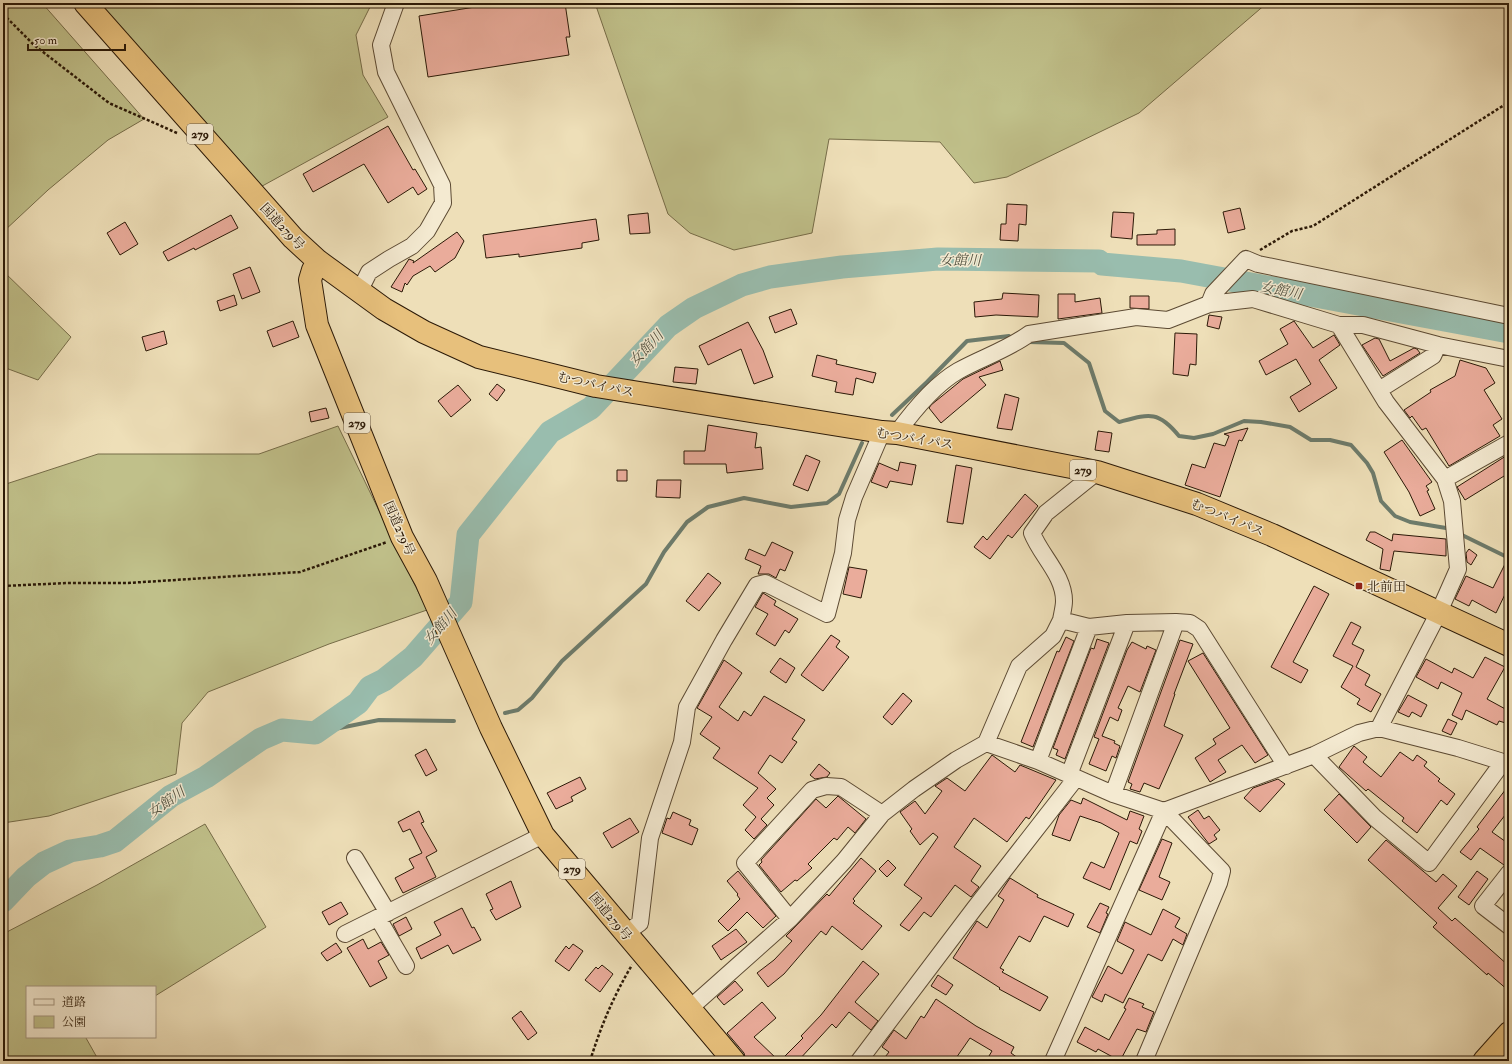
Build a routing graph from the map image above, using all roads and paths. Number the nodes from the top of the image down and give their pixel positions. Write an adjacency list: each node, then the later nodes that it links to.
1 (85, 3): 6 (highway, 国道279号 / 279)
2 (396, 3): 8 (street)
3 (3, 14): 5 (path)
4 (1509, 102): 7 (path)
5 (179, 134)
6 (318, 261): 8 (highway, むつバイパス / 279); 19 (highway, 国道279号 / 279)
7 (1242, 262): 9 (street); 10 (street)
8 (359, 292): 15 (highway, むつバイパス / 279)
9 (1211, 299): 11 (street); 15 (street)
10 (1509, 316)
11 (1339, 325): 12 (street); 14 (street)
12 (1438, 345): 13 (street); 14 (street)
13 (1509, 359)
14 (1379, 390): 18 (street)
15 (889, 432): 17 (highway, むつバイパス / 279); 42 (street)
16 (1509, 443): 18 (street)
17 (1096, 472): 21 (highway, むつバイパス / 279); 22 (street)
18 (1445, 479): 21 (street)
19 (402, 537): 20 (path); 36 (highway, 国道279号 / 279)
20 (3, 586)
21 (1439, 612): 26 (highway, むつバイパス / 279); 27 (street)
22 (1061, 620): 25 (street); 28 (street)
23 (1176, 622): 24 (street); 31 (street); 33 (street)
24 (1127, 623): 25 (street); 32 (street)
25 (1089, 627): 30 (street)
26 (1509, 645)
27 (1379, 728): 29 (street); 29 (street)
28 (986, 743): 30 (street); 35 (street)
29 (1314, 755): 31 (street)
30 (1038, 761): 32 (street)
31 (1286, 766): 34 (street)
32 (1072, 777): 33 (street); 50 (street)
33 (1113, 794): 34 (street)
34 (1164, 811): 51 (street); 52 (street)
35 (882, 814): 40 (street); 40 (street)
36 (543, 835): 39 (street); 42 (highway, 国道279号 / 279)
37 (355, 858): 39 (street)
38 (1509, 873): 41 (street)
39 (383, 915): 43 (street); 45 (street)
40 (790, 919): 46 (street)
41 (1509, 926)
42 (626, 933): 44 (highway, 国道279号 / 279)
43 (345, 934)
44 (641, 950): 46 (highway, 国道279号 / 279); 48 (path)
45 (406, 966)
46 (689, 1009): 49 (highway, 国道279号 / 279)
47 (1509, 1033): 53 (highway)
48 (590, 1061)
49 (734, 1061)
50 (860, 1061)
51 (1053, 1061)
52 (1144, 1061)
53 (1484, 1061)

